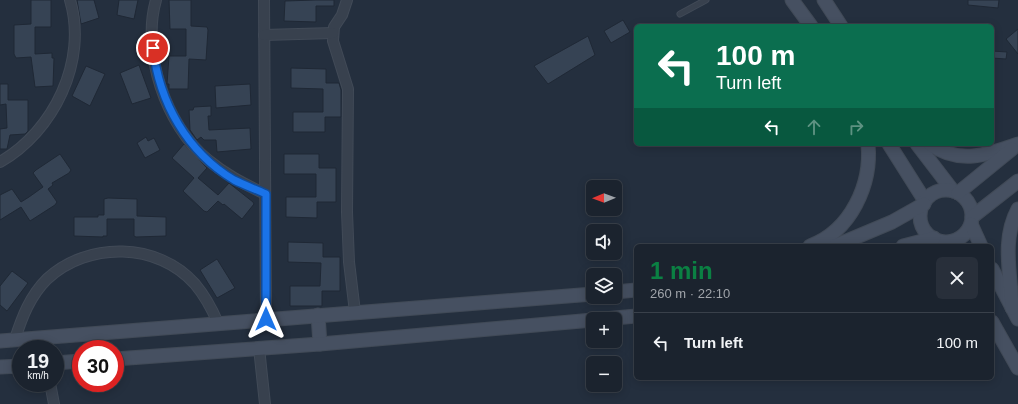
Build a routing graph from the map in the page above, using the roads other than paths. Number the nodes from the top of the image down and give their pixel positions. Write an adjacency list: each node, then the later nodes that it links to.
1 (70, 0): 18 (street)
2 (156, 0): 21 (street)
3 (264, 0): 12 (street)
4 (347, 0): 11 (street)
5 (706, 0): 8 (lane)
6 (792, 0): 9 (street)
7 (824, 0): 10 (street)
8 (680, 14)
9 (810, 24)
10 (840, 24)
11 (332, 33): 12 (street); 34 (street)
12 (264, 35): 21 (street)
13 (1018, 144): 17 (street); 20 (street)
14 (868, 146): 26 (street)
15 (890, 146): 22 (street)
16 (919, 146): 20 (street)
17 (933, 146)
18 (0, 162)
19 (1018, 181): 24 (street)
20 (955, 192): 22 (street); 24 (street)
21 (266, 194): 39 (street)
22 (925, 203): 25 (street); 27 (street)
23 (1018, 209): 35 (street)
24 (972, 221): 25 (street); 29 (street)
25 (940, 242): 28 (street)
26 (813, 244)
27 (840, 244)
28 (922, 244)
29 (980, 244)
30 (994, 273): 35 (street)
31 (634, 290): 32 (street)
32 (622, 291)
33 (586, 295): 34 (street)
34 (355, 312): 36 (street)
35 (1015, 314)
36 (318, 315): 39 (street); 46 (street)
37 (634, 316): 38 (street)
38 (622, 317)
39 (266, 319): 41 (street)
40 (586, 321): 46 (street)
41 (218, 323): 44 (street); 44 (street)
42 (994, 326): 51 (street)
43 (12, 340): 45 (street)
44 (15, 340)
45 (0, 341)
46 (320, 344): 47 (street)
47 (259, 348): 48 (street); 54 (street)
48 (124, 358)
49 (12, 366): 50 (street)
50 (0, 367)
51 (1018, 368)
52 (52, 392): 53 (street)
53 (54, 404)
54 (265, 404)

